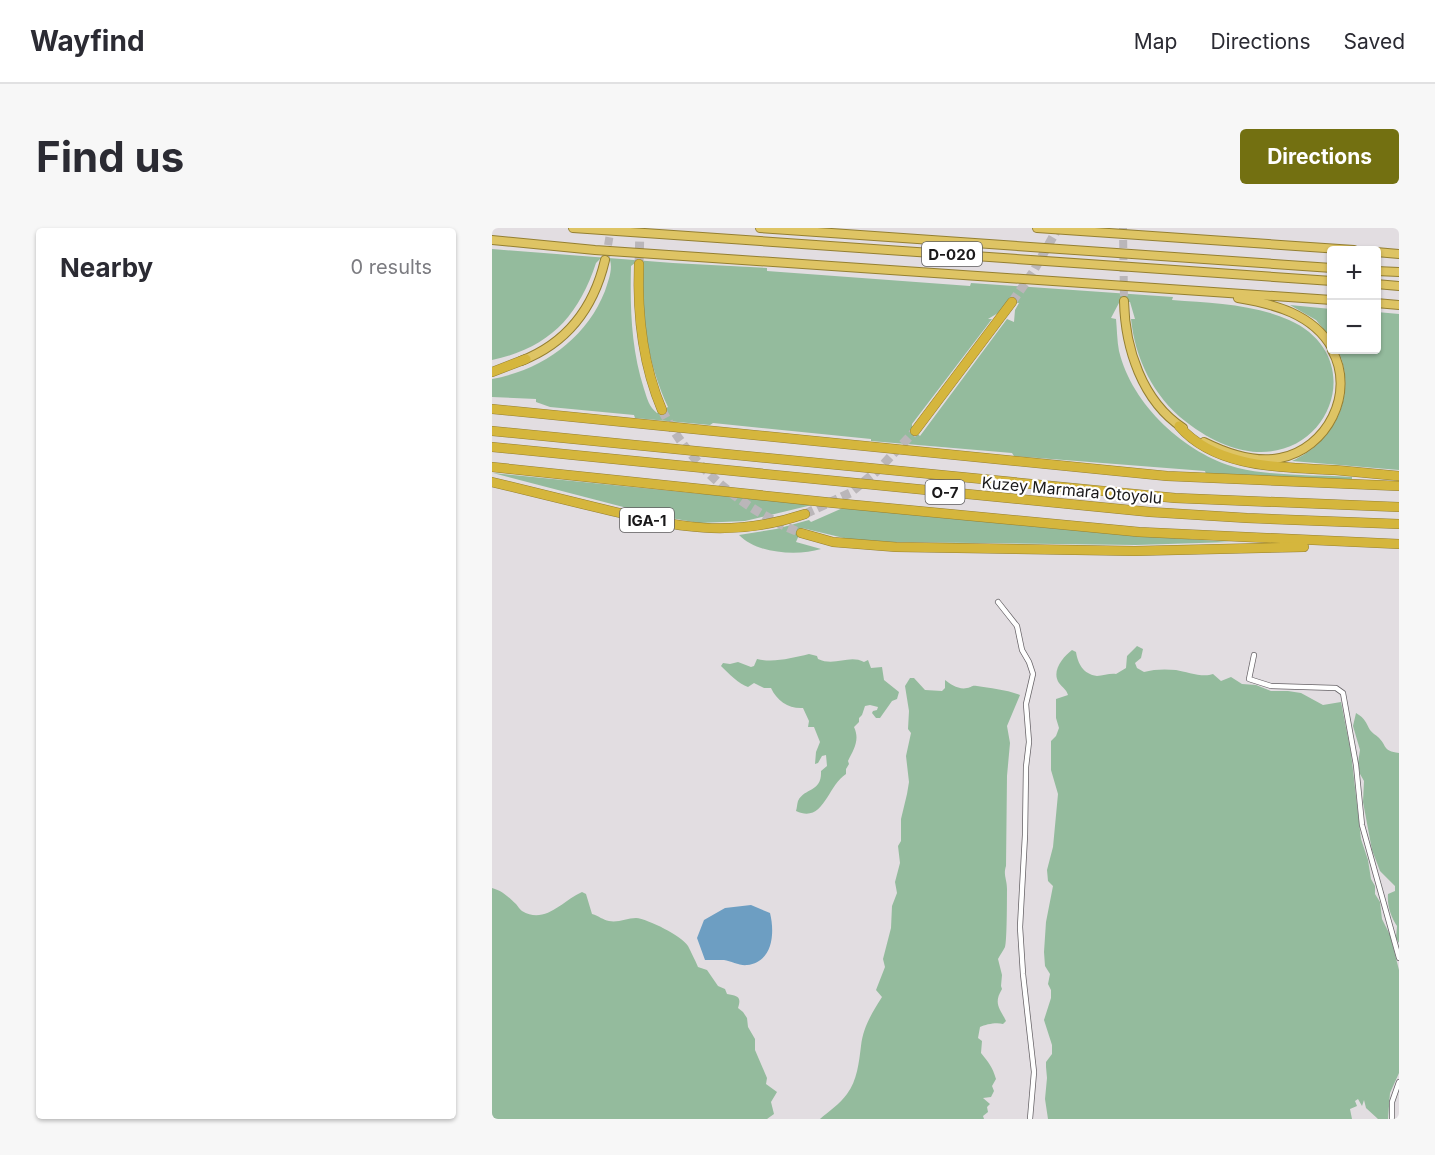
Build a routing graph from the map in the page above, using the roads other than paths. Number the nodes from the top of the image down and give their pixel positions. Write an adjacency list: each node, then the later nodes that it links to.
1 (573, 228): 13 (highway, D-020)
2 (760, 228): 10 (highway, D-020)
3 (1037, 228): 5 (highway)
4 (492, 240): 15 (highway)
5 (1327, 248)
6 (1381, 252): 7 (highway)
7 (1399, 254)
8 (605, 260): 24 (highway)
9 (639, 264): 27 (highway)
10 (1327, 268)
11 (1381, 271): 12 (highway)
12 (1399, 273)
13 (1327, 281)
14 (1381, 284): 16 (highway)
15 (1119, 286): 17 (highway); 22 (highway)
16 (1399, 286)
17 (1327, 300)
18 (1124, 301): 28 (highway)
19 (1012, 302): 29 (highway)
20 (1381, 303): 21 (highway)
21 (1399, 305)
22 (1327, 341)
23 (1334, 354): 28 (highway)
24 (526, 359): 25 (highway)
25 (492, 370)
26 (492, 410): 35 (highway)
27 (662, 410)
28 (1179, 426): 33 (highway)
29 (915, 430)
30 (492, 431): 36 (highway, Kuzey Marmara Otoyolu / O-7)
31 (492, 447): 38 (highway, Kuzey Marmara Otoyolu / O-7)
32 (492, 467): 40 (highway)
33 (1399, 476)
34 (492, 482): 37 (highway, IGA-1)
35 (1399, 486)
36 (1399, 507)
37 (805, 514)
38 (1399, 524)
39 (801, 533): 41 (highway)
40 (1399, 544)
41 (1399, 549)
42 (998, 602): 46 (street)
43 (1254, 655): 44 (street)
44 (1399, 958)
45 (1399, 1082): 47 (street)
46 (1029, 1119)
47 (1392, 1119)

